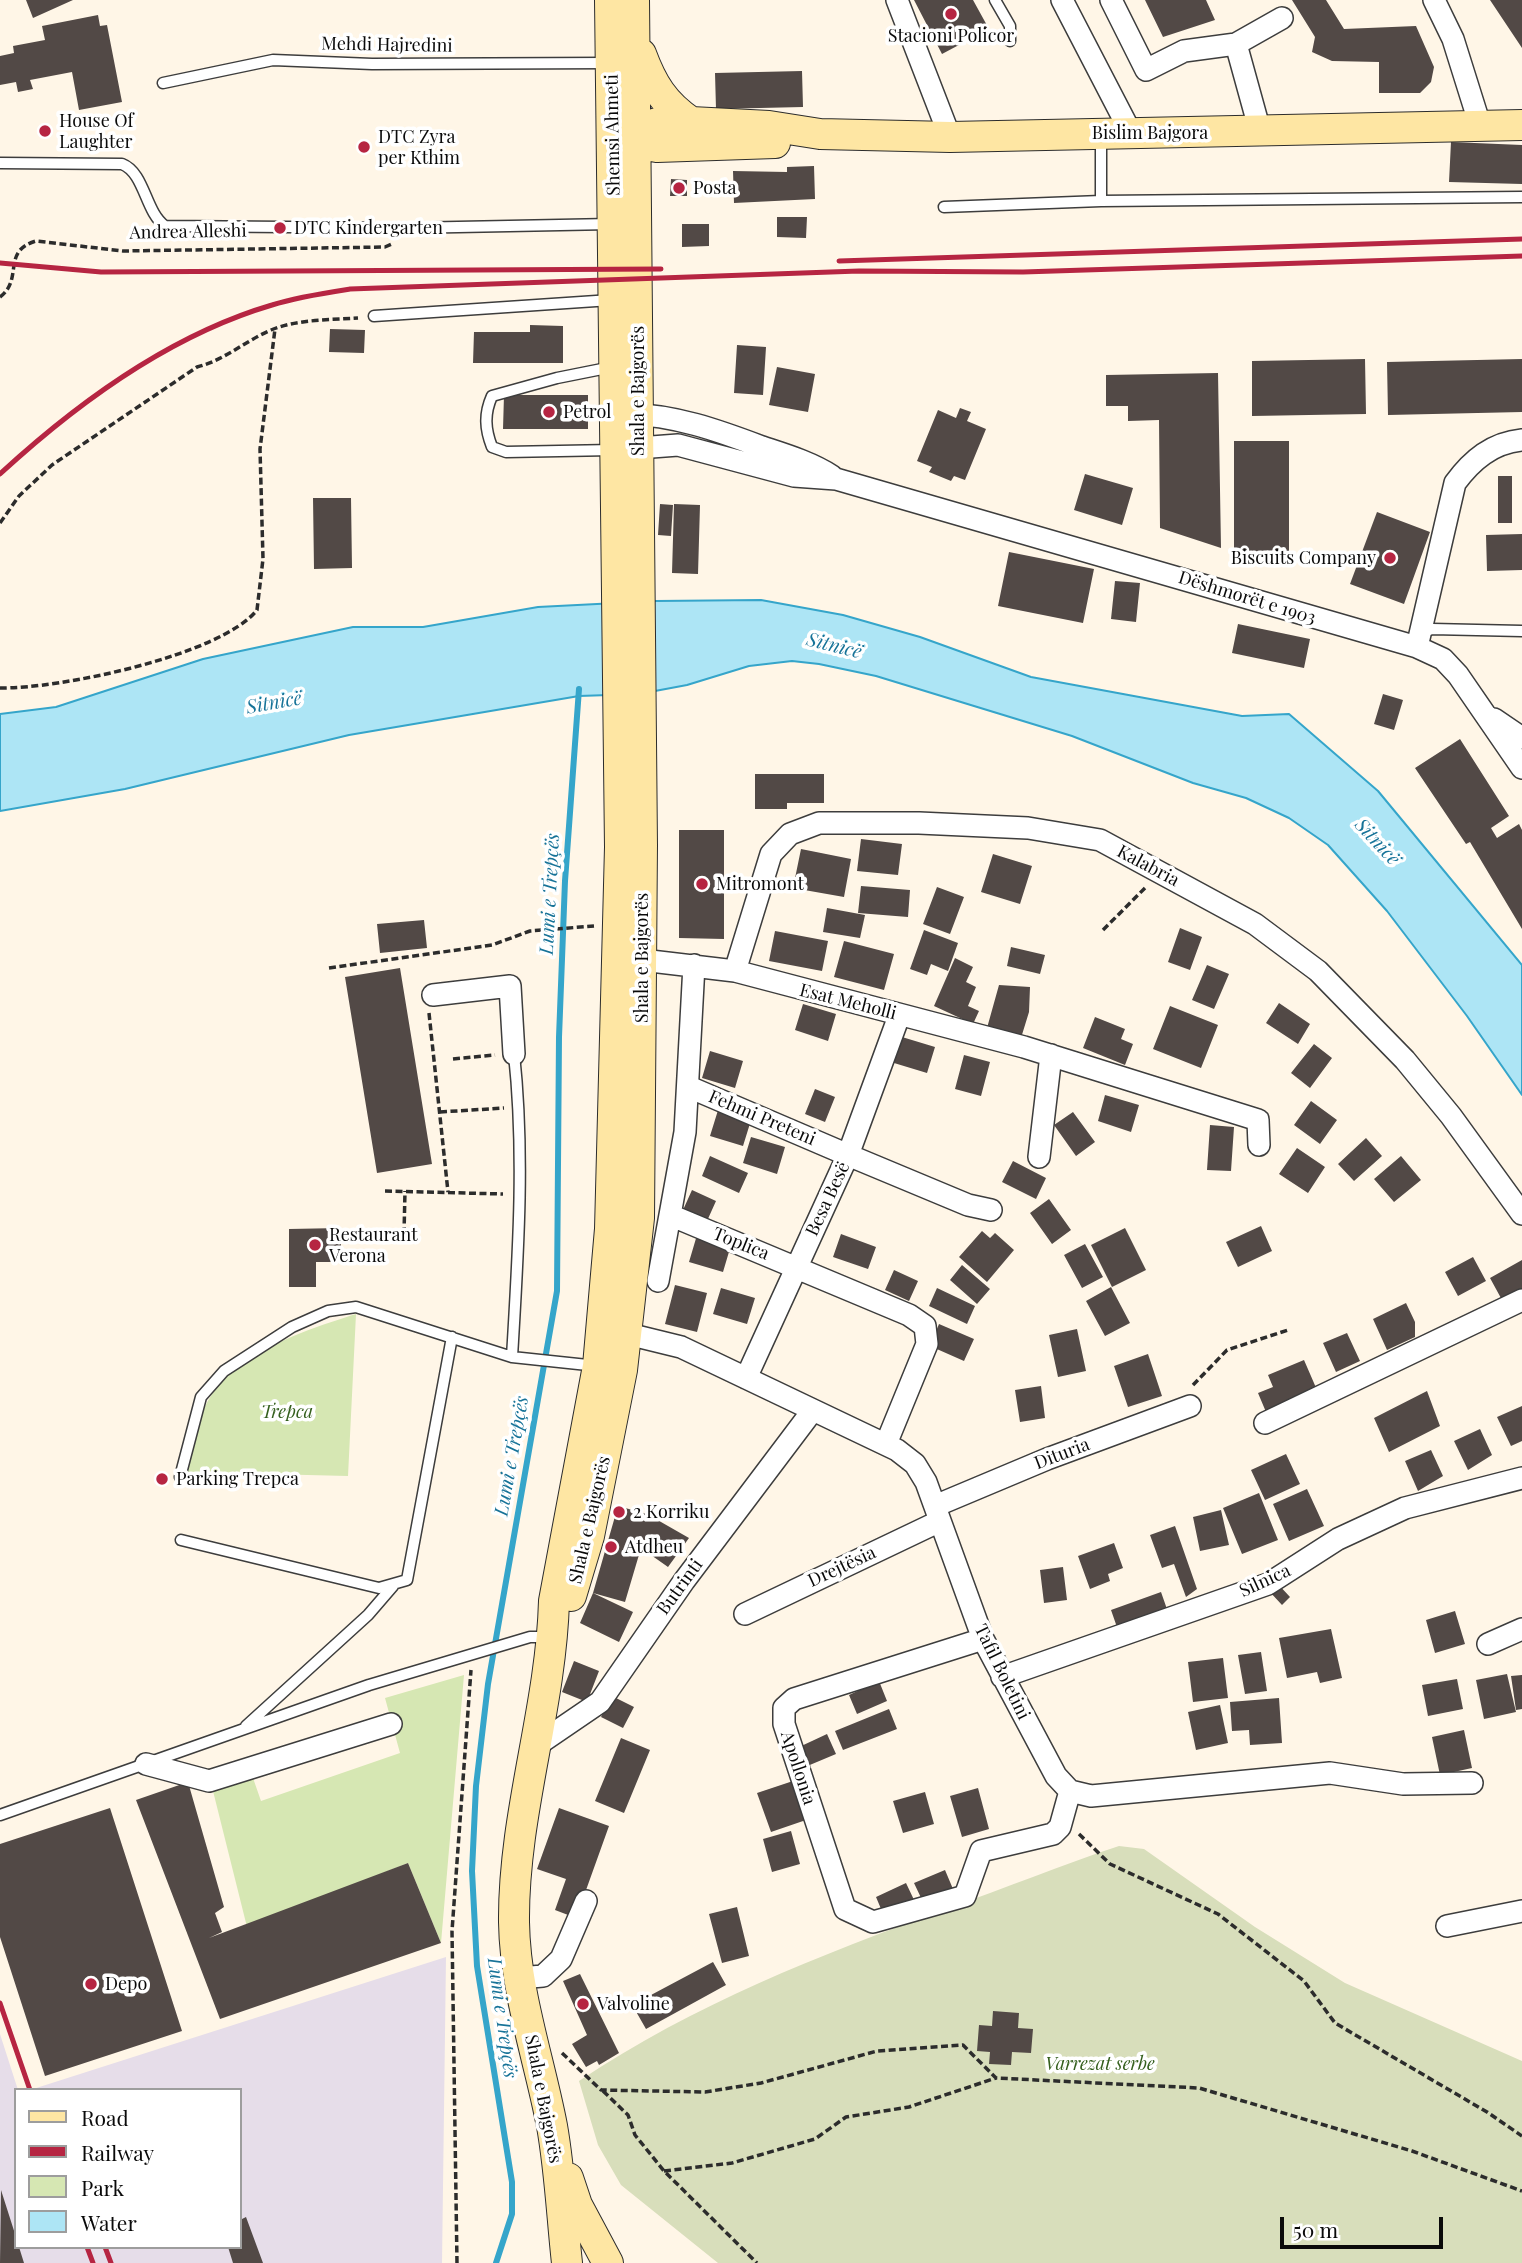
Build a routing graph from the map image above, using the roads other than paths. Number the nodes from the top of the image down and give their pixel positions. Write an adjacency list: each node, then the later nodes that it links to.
1 (610, 0): 12 (main road, Shemsi Ahmeti)
2 (634, 0): 9 (main road, Shemsi Ahmeti)
3 (897, 0): 21 (street)
4 (995, 0): 10 (lane)
5 (1062, 0): 18 (street)
6 (1111, 0): 11 (street)
7 (1434, 0): 14 (street)
8 (1282, 18): 11 (street)
9 (636, 39): 19 (main road); 20 (main road, Shemsi Ahmeti)
10 (1010, 41)
11 (1236, 44): 16 (street)
12 (612, 63): 13 (lane, Mehdi Hajredini); 20 (main road, Shemsi Ahmeti)
13 (163, 83)
14 (1480, 125): 15 (main road, Bislim Bajgora); 16 (main road, Bislim Bajgora)
15 (1522, 125)
16 (1260, 131): 18 (main road, Bislim Bajgora)
17 (1101, 133): 18 (main road, Bislim Bajgora); 21 (main road, Bislim Bajgora); 25 (lane)
18 (1131, 133)
19 (687, 135): 20 (main road, Bislim Bajgora); 21 (main road, Bislim Bajgora); 23 (main road)
20 (629, 137): 23 (main road, Shemsi Ahmeti); 27 (main road, Shemsi Ahmeti)
21 (950, 137)
22 (0, 163): 27 (lane, Andrea Alleshi)
23 (638, 184): 28 (main road, Shemsi Ahmeti)
24 (1522, 197): 25 (lane)
25 (1101, 201): 26 (lane)
26 (944, 207)
27 (614, 224): 28 (main road, Shemsi Ahmeti)
28 (625, 269): 29 (main road, Shala e Bajgorës); 32 (main road, Shala e Bajgorës)
29 (614, 300): 30 (lane); 31 (main road, Shala e Bajgorës)
30 (374, 316)
31 (615, 366): 32 (main road, Shala e Bajgorës); 34 (lane)
32 (627, 414): 34 (main road, Shala e Bajgorës); 35 (street, Dëshmorët e 1903)
33 (1522, 440): 37 (street)
34 (627, 449): 35 (street, Dëshmorët e 1903); 41 (main road, Shala e Bajgorës)
35 (836, 479): 37 (street, Dëshmorët e 1903)
36 (1522, 631): 37 (lane)
37 (1418, 640): 38 (street, Dëshmorët e 1903)
38 (1484, 712): 39 (street); 40 (street, Dëshmorët e 1903)
39 (1522, 738)
40 (1522, 768)
41 (631, 846): 42 (main road, Shala e Bajgorës); 62 (main road, Shala e Bajgorës)
42 (642, 960): 43 (street, Esat Meholli); 59 (main road, Shala e Bajgorës)
43 (694, 965): 44 (street, Esat Meholli); 49 (street)
44 (735, 971): 46 (street, Esat Meholli); 55 (street, Kalabria)
45 (431, 1002): 47 (street)
46 (899, 1016): 48 (street, Esat Meholli); 51 (street, Besa Besë)
47 (514, 1054): 61 (lane)
48 (1051, 1055): 50 (street, Esat Meholli); 52 (street)
49 (689, 1087): 51 (street, Fehmi Preteni); 54 (street)
50 (1259, 1146)
51 (848, 1155): 53 (street, Fehmi Preteni); 56 (street, Besa Besë)
52 (1039, 1157)
53 (991, 1210)
54 (670, 1214): 56 (street, Toplica); 57 (street)
55 (1522, 1214)
56 (797, 1266): 63 (street, Besa Besë); 67 (street, Toplica)
57 (658, 1281)
58 (1522, 1300): 66 (street)
59 (628, 1334): 62 (main road, Shala e Bajgorës); 63 (street, Tafil Boletini)
60 (452, 1337): 61 (lane); 68 (lane); 72 (lane)
61 (512, 1357): 62 (lane)
62 (597, 1367): 75 (main road, Shala e Bajgorës)
63 (746, 1378): 65 (street, Tafil Boletini)
64 (1188, 1399): 70 (street, Dituria)
65 (813, 1410): 67 (street, Tafil Boletini); 81 (street, Butrinti)
66 (1265, 1423)
67 (886, 1444): 70 (street, Tafil Boletini)
68 (180, 1477)
69 (1522, 1478): 78 (street, Silnica)
70 (937, 1513): 73 (street, Drejtësia); 76 (street, Tafil Boletini)
71 (181, 1540): 72 (lane)
72 (393, 1586): 80 (lane)
73 (744, 1614)
74 (1522, 1629): 77 (street)
75 (541, 1637): 80 (lane); 81 (main road, Shala e Bajgorës)
76 (983, 1639): 78 (street, Tafil Boletini); 84 (street, Apollonia)
77 (1488, 1644)
78 (1002, 1678): 84 (street, Tafil Boletini)
79 (391, 1724): 82 (street)
80 (242, 1730): 82 (lane)
81 (534, 1747): 89 (main road, Shala e Bajgorës)
82 (146, 1764): 85 (lane)
83 (1472, 1783): 84 (street)
84 (1070, 1791)
85 (0, 1815)
86 (586, 1901): 89 (street)
87 (1522, 1911): 88 (street)
88 (1447, 1926)
89 (519, 1978): 90 (main road, Shala e Bajgorës)
90 (552, 2128): 91 (main road, Shala e Bajgorës); 92 (main road)
91 (567, 2263)
92 (608, 2263)

